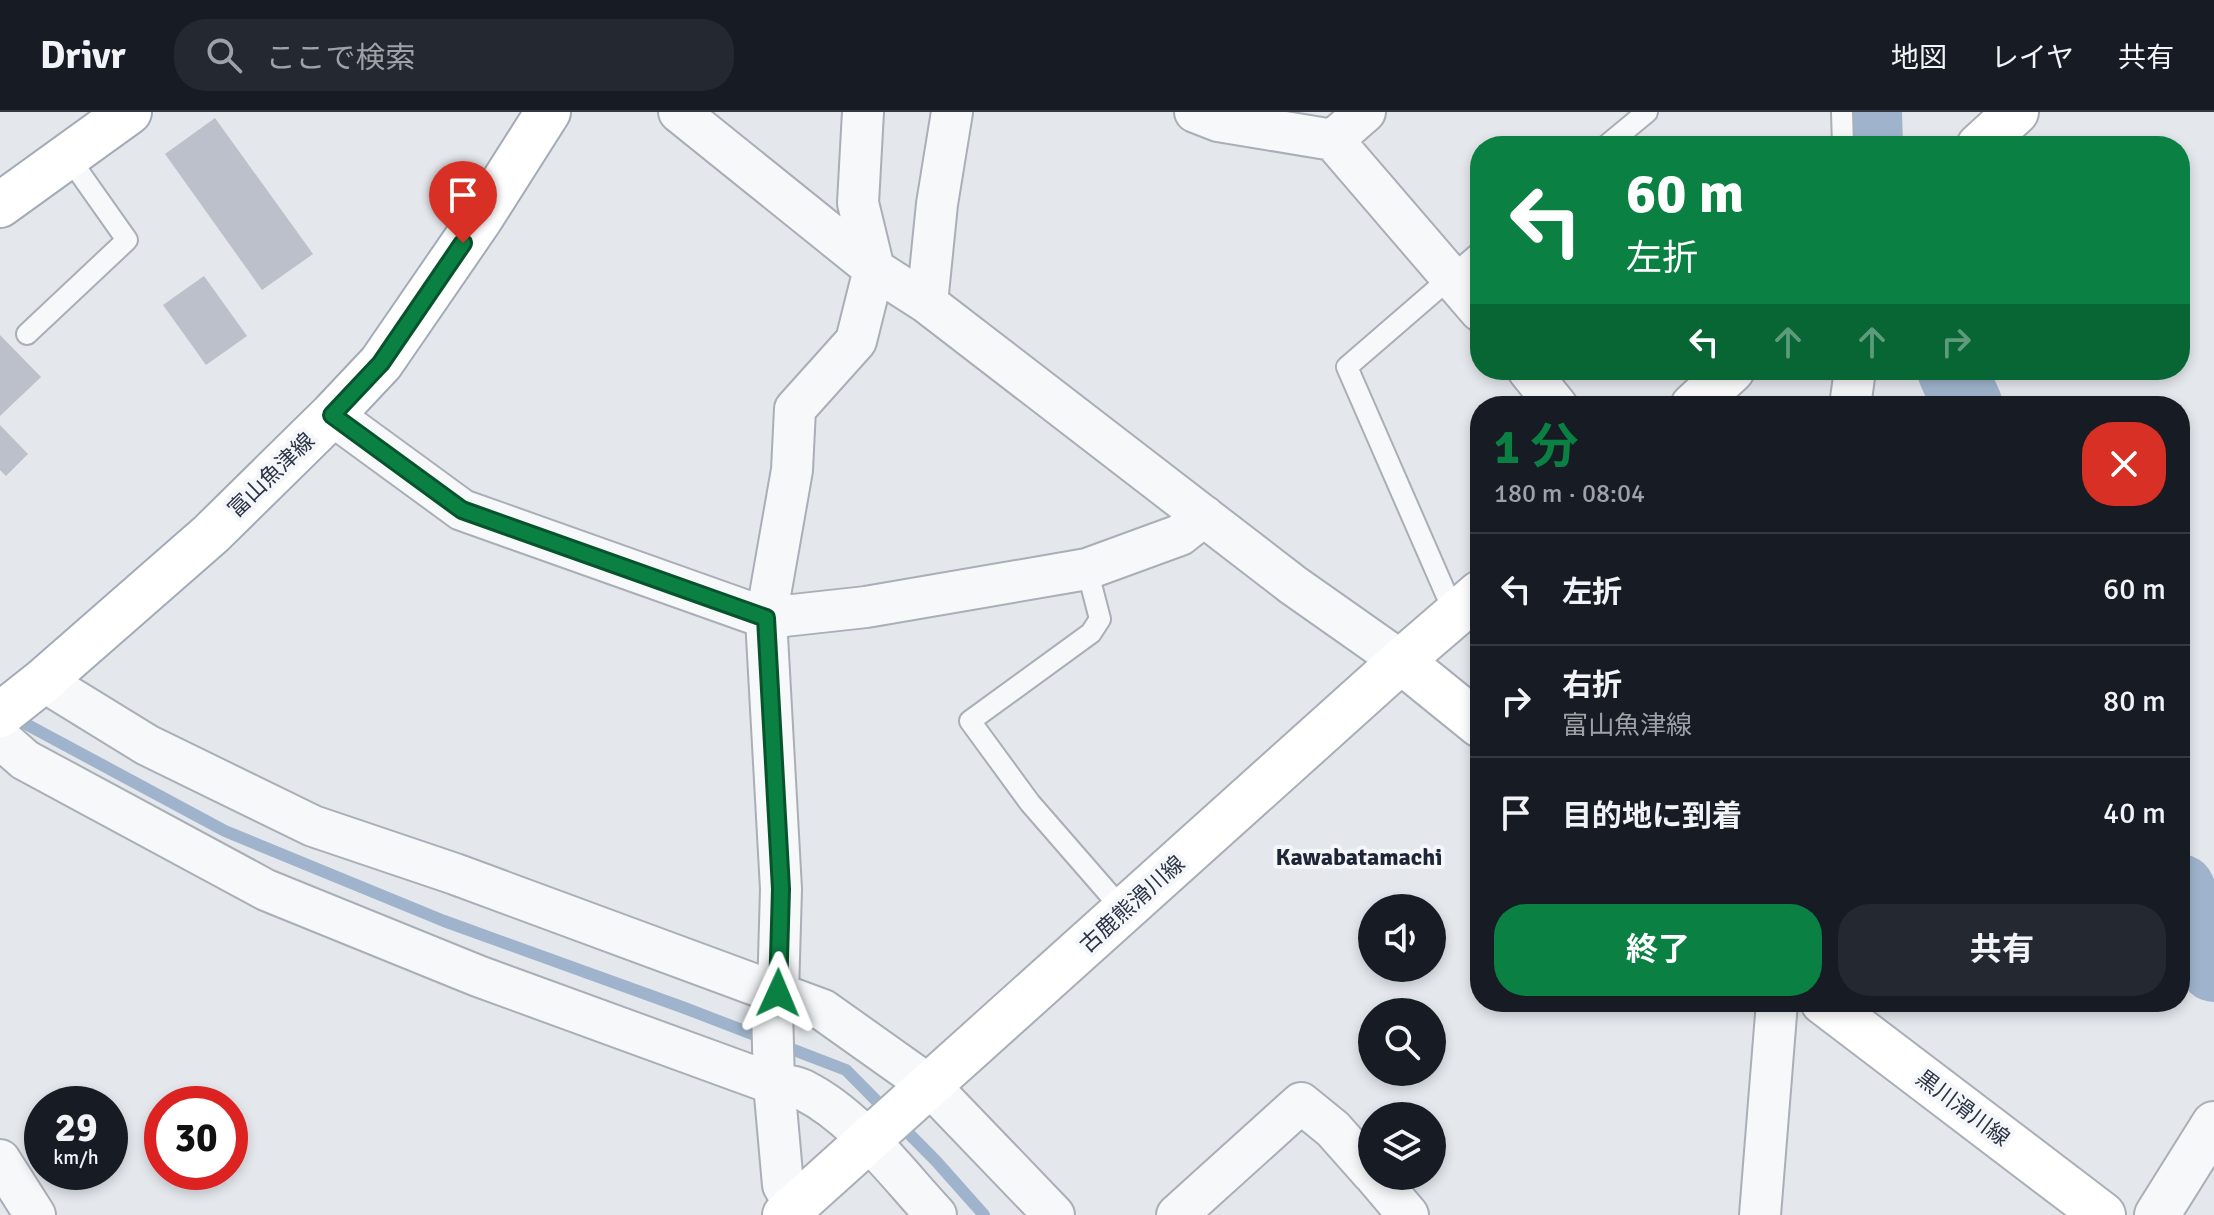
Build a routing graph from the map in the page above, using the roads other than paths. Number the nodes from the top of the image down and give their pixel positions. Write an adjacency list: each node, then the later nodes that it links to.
1 (129, 112): 15 (main road)
2 (548, 112): 25 (main road, 富山魚津線)
3 (679, 112): 18 (street)
4 (863, 112): 18 (street)
5 (952, 112): 19 (street)
6 (1195, 112): 14 (street)
7 (1365, 112): 14 (street)
8 (1647, 112): 11 (lane)
9 (1842, 112): 12 (lane)
10 (2016, 112): 13 (main road)
11 (1618, 136)
12 (1843, 136)
13 (1990, 136)
14 (1333, 140): 17 (street)
15 (67, 155): 16 (main road); 20 (lane)
16 (0, 205)
17 (1466, 264): 28 (lane)
18 (874, 269): 19 (street); 29 (street)
19 (927, 303): 26 (street)
20 (27, 334)
21 (1536, 380): 23 (street)
22 (1721, 380): 24 (main road)
23 (1549, 396)
24 (1704, 396)
25 (332, 415): 29 (street); 31 (main road, 富山魚津線)
26 (1204, 516): 27 (street); 30 (street)
27 (1087, 569): 29 (street); 35 (lane)
28 (1469, 603): 30 (main road, 古鹿熊滑川線)
29 (766, 618): 36 (street)
30 (1401, 661): 33 (main road); 35 (main road, 古鹿熊滑川線)
31 (43, 681): 32 (main road, 富山魚津線); 36 (street)
32 (0, 715)
33 (1470, 717)
34 (0, 738): 39 (street)
35 (1124, 911): 40 (main road, 古鹿熊滑川線)
36 (778, 993): 39 (street); 40 (street)
37 (1776, 1012): 52 (street)
38 (1836, 1012): 53 (main road, 黒川滑川線)
39 (774, 1084): 42 (street); 46 (street)
40 (930, 1086): 42 (main road, 古鹿熊滑川線); 49 (street)
41 (2214, 1124): 54 (street)
42 (868, 1141): 46 (main road, 古鹿熊滑川線); 48 (street)
43 (1358, 1157): 50 (street)
44 (0, 1160): 47 (street)
45 (1387, 1190): 51 (street)
46 (790, 1211)
47 (35, 1215)
48 (936, 1215)
49 (1054, 1215)
50 (1177, 1215)
51 (1408, 1215)
52 (1760, 1215)
53 (2103, 1215)
54 (2157, 1215)

